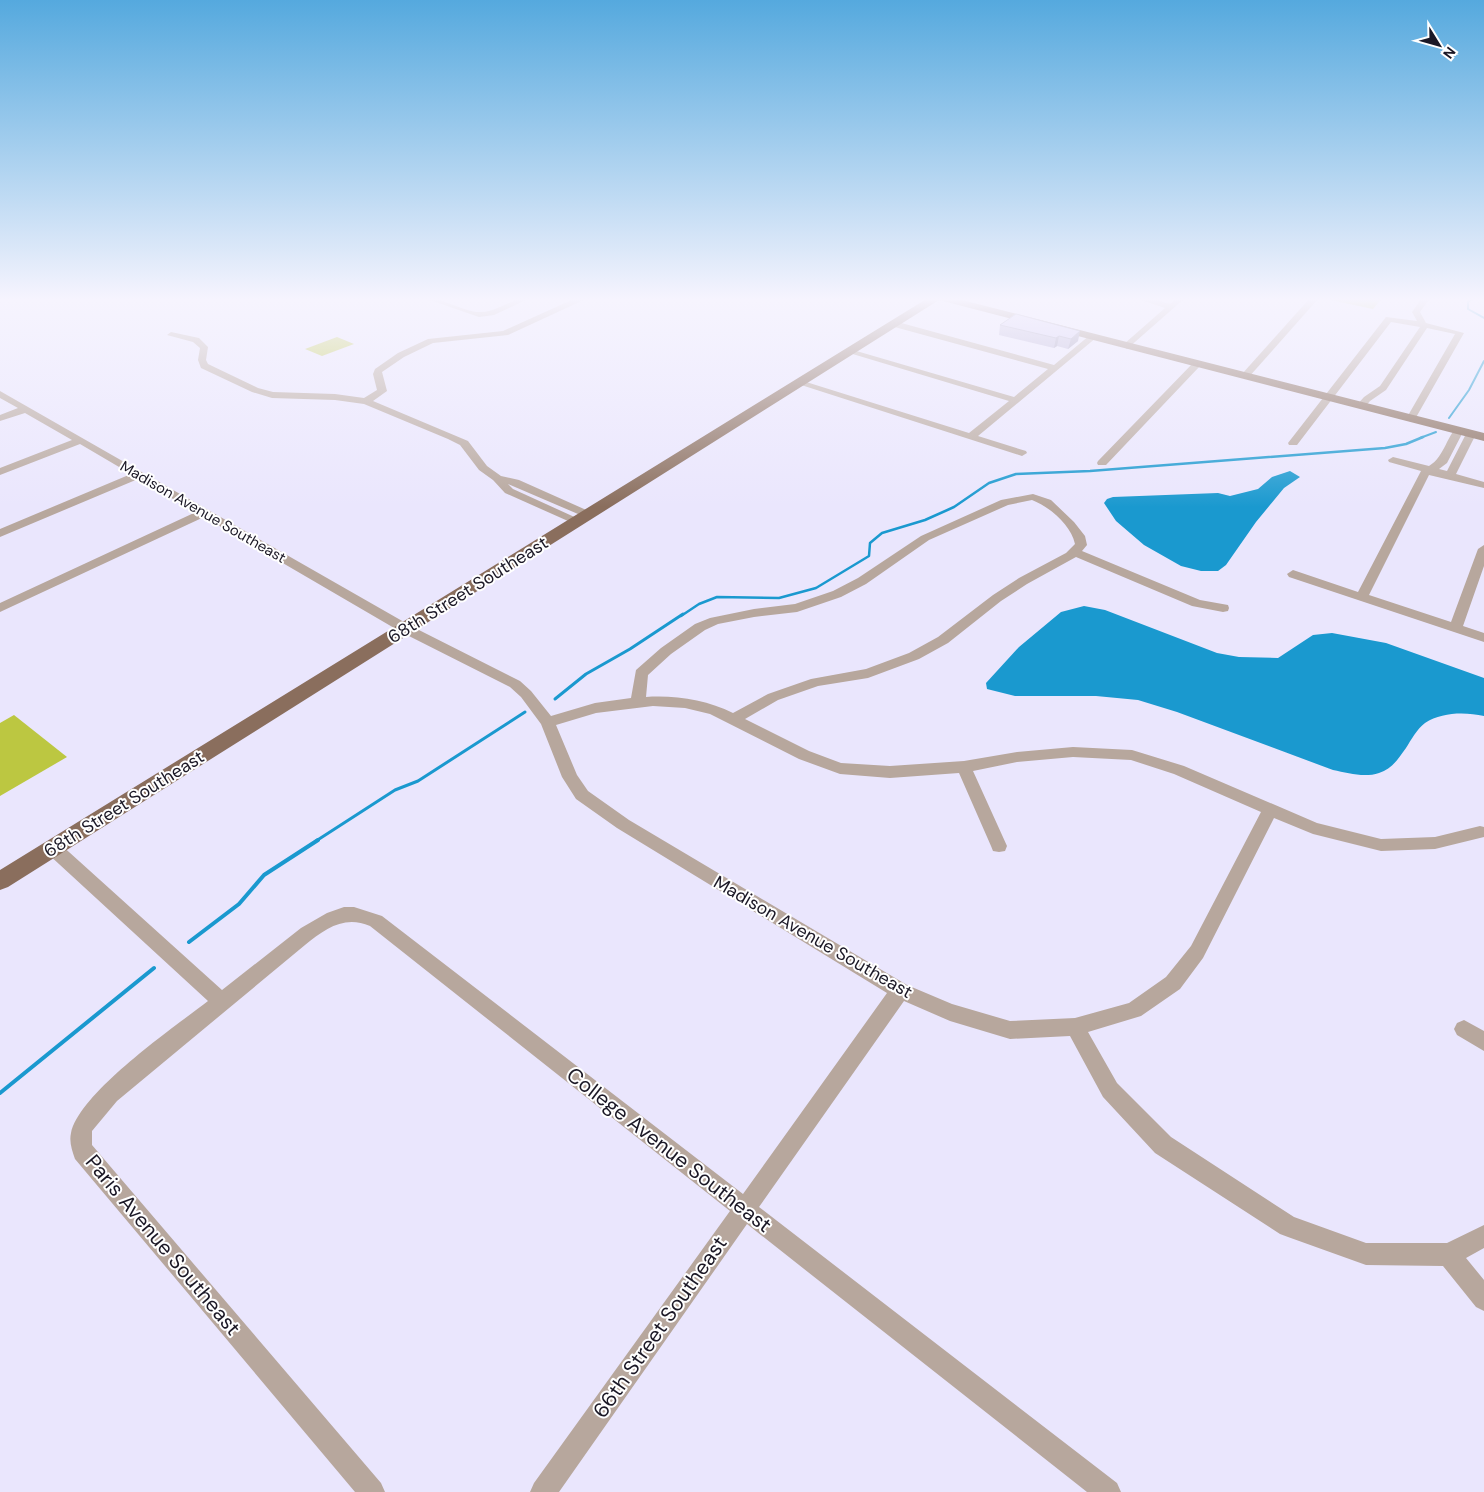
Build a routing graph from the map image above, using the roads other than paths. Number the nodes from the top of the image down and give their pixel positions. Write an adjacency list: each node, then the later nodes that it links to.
1 (208, 368): 17 (street)
2 (382, 368): 17 (street)
3 (825, 368): 13 (main road, 68th Street Southeast)
4 (904, 368): 16 (street)
5 (1055, 368): 16 (street)
6 (1194, 368): 30 (street)
7 (1212, 368): 12 (main road)
8 (1253, 368): 12 (street)
9 (1351, 368): 15 (street)
10 (1397, 368): 18 (street)
11 (1440, 368): 21 (street)
12 (1245, 376): 15 (main road)
13 (800, 383): 24 (street); 38 (main road, 68th Street Southeast)
14 (0, 394): 19 (street, Madison Avenue Southeast)
15 (1328, 397): 18 (main road); 27 (street)
16 (1015, 400): 24 (street)
17 (366, 401): 35 (street)
18 (1362, 406): 21 (main road)
19 (26, 409): 20 (street); 26 (street, Madison Avenue Southeast)
20 (0, 418)
21 (1411, 418): 22 (main road)
22 (1459, 430): 23 (main road); 31 (street)
23 (1471, 434): 25 (main road); 34 (street)
24 (971, 437): 28 (street)
25 (1484, 437)
26 (80, 441): 32 (street); 33 (street, Madison Avenue Southeast)
27 (1293, 443)
28 (1022, 453)
29 (1393, 460): 31 (street)
30 (1102, 463)
31 (1430, 470): 34 (street); 44 (street)
32 (0, 472)
33 (138, 475): 37 (street, Madison Avenue Southeast); 40 (street)
34 (1450, 476): 36 (street)
35 (497, 478): 38 (street); 39 (street)
36 (1484, 486)
37 (204, 513): 45 (street); 47 (street, Madison Avenue Southeast)
38 (589, 515): 39 (main road, 68th Street Southeast)
39 (577, 522): 47 (main road, 68th Street Southeast)
40 (0, 533)
41 (1484, 549): 48 (street)
42 (1075, 552): 46 (street); 50 (street); 51 (street)
43 (1293, 574): 44 (street)
44 (1362, 597): 48 (street)
45 (0, 608)
46 (1224, 608)
47 (406, 629): 52 (street, Madison Avenue Southeast); 57 (main road, 68th Street Southeast)
48 (1455, 629): 49 (street)
49 (1484, 638)
50 (638, 702): 51 (street); 52 (street)
51 (733, 720): 53 (street)
52 (548, 722): 59 (street, Madison Avenue Southeast)
53 (964, 767): 54 (street); 56 (street)
54 (1270, 810): 55 (street); 61 (street, Madison Avenue Southeast)
55 (1483, 831)
56 (999, 846)
57 (53, 848): 58 (main road, 68th Street Southeast); 60 (street)
58 (0, 881)
59 (900, 991): 61 (street, Madison Avenue Southeast); 64 (street, 66th Street Southeast)
60 (221, 1001): 64 (street, College Avenue Southeast); 68 (street, Paris Avenue Southeast)
61 (1075, 1027): 66 (street)
62 (1464, 1029): 63 (street)
63 (1484, 1042)
64 (744, 1208): 69 (street, 66th Street Southeast); 70 (street, College Avenue Southeast)
65 (1484, 1236): 66 (street)
66 (1449, 1256): 67 (street)
67 (1484, 1299)
68 (372, 1492)
69 (543, 1492)
70 (1108, 1492)

